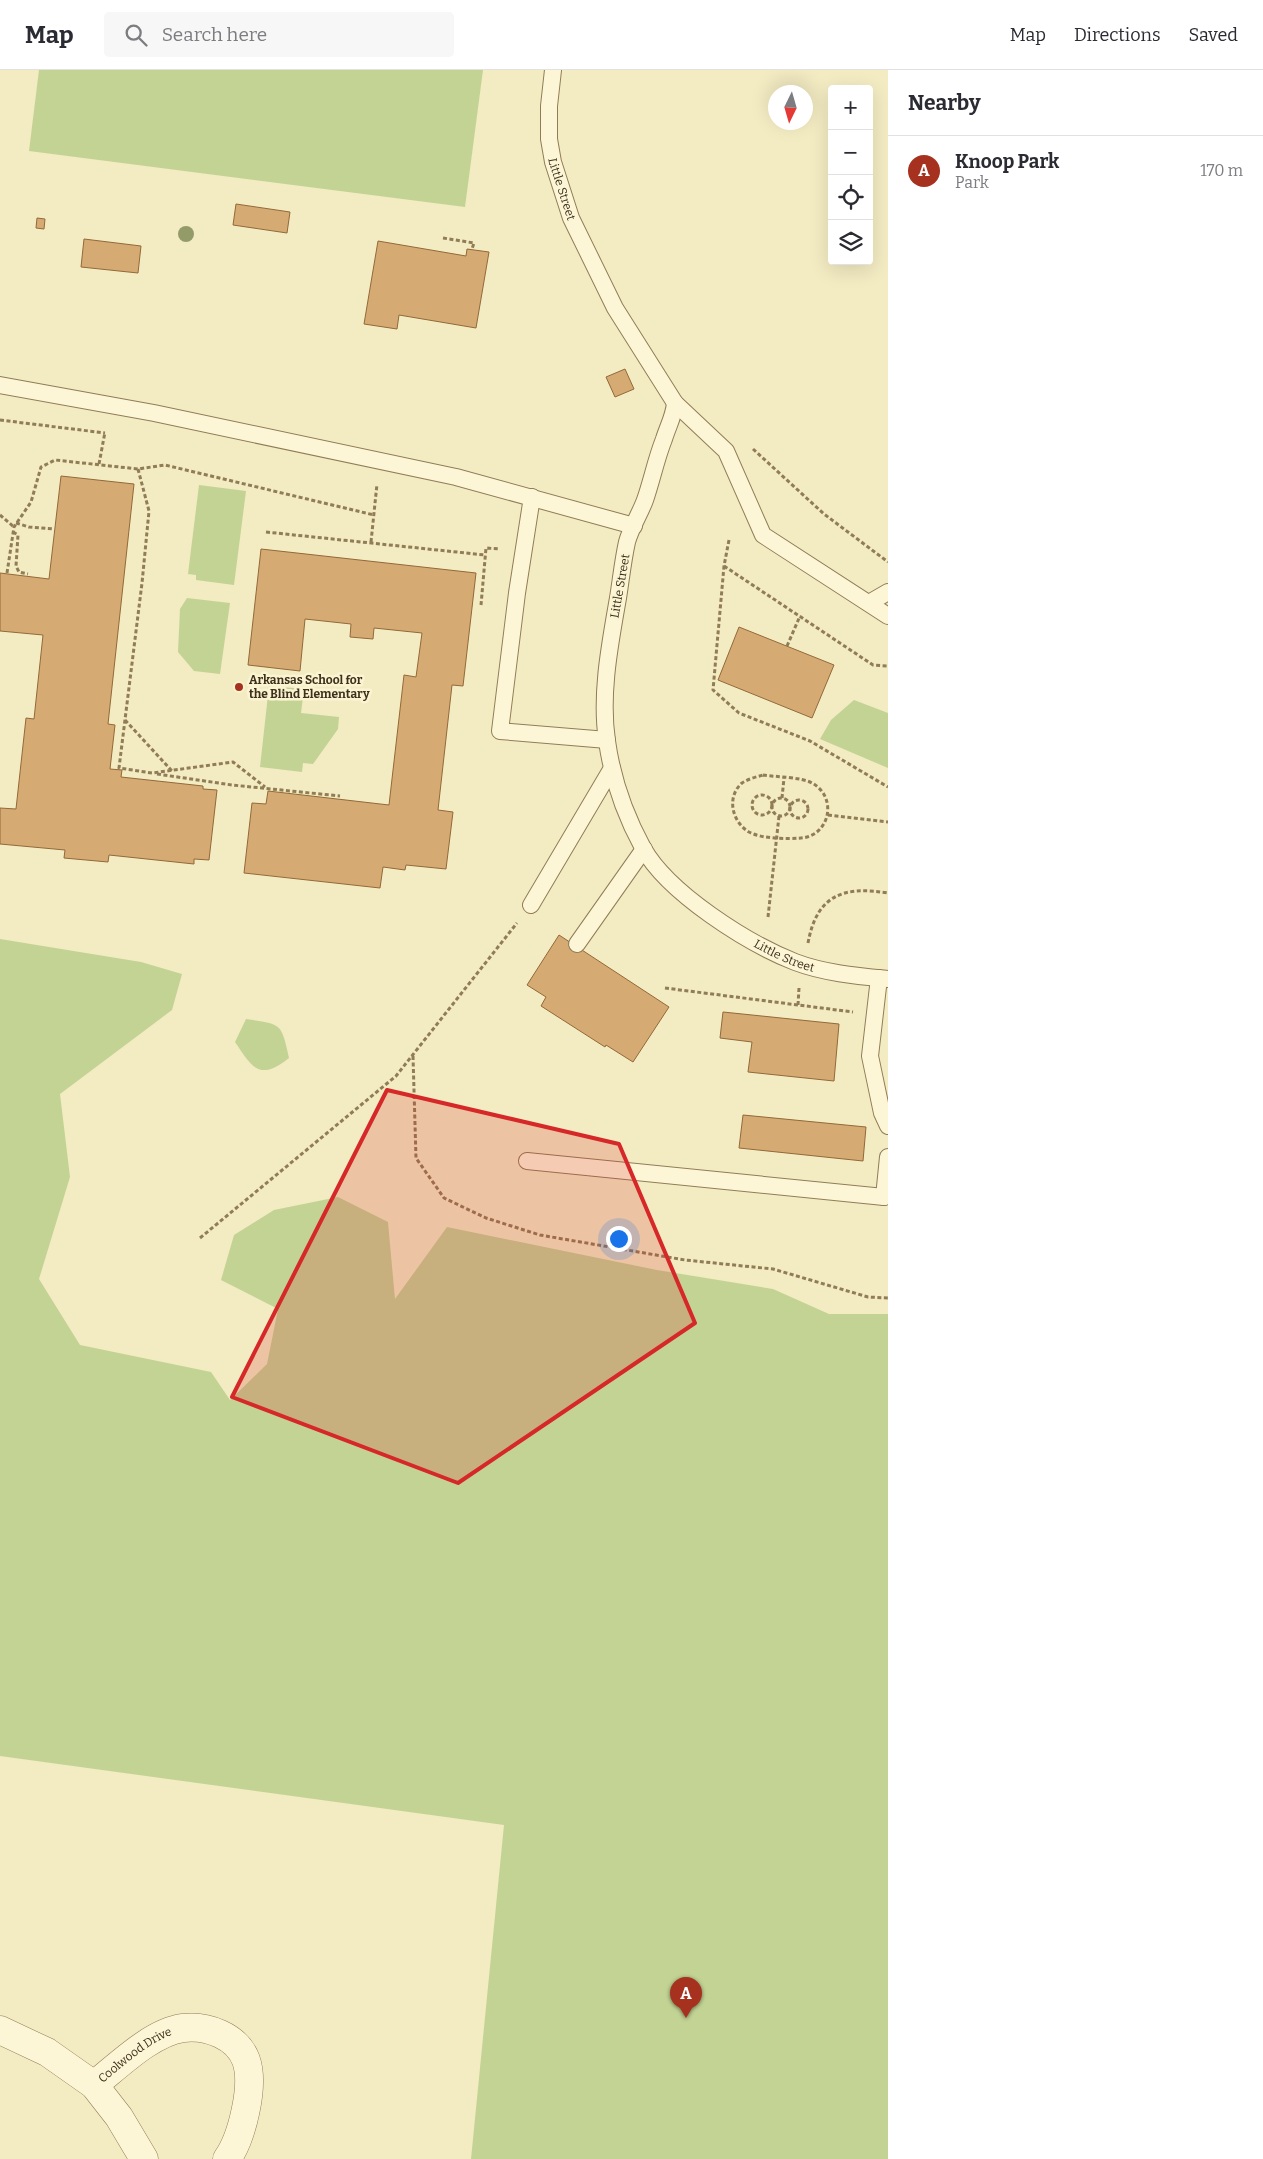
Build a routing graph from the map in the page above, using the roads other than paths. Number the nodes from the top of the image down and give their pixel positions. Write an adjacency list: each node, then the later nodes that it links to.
1 (552, 70): 3 (lane, Little Street)
2 (0, 385): 4 (lane)
3 (675, 403): 5 (lane, Little Street); 7 (lane)
4 (532, 497): 5 (lane); 9 (lane)
5 (634, 526): 9 (lane, Little Street)
6 (888, 592): 7 (lane)
7 (869, 604): 8 (lane)
8 (888, 616)
9 (607, 740): 10 (lane, Little Street)
10 (612, 768): 11 (lane, Little Street); 12 (lane)
11 (644, 849): 13 (lane); 14 (lane, Little Street)
12 (531, 905)
13 (577, 944)
14 (883, 979): 15 (lane)
15 (888, 1126)
16 (888, 1157): 18 (lane)
17 (527, 1161): 18 (lane)
18 (886, 1196)
19 (0, 2030): 20 (street, Coolwood Drive)
20 (94, 2085): 21 (street); 22 (street, Coolwood Drive)
21 (144, 2159)
22 (227, 2159)

